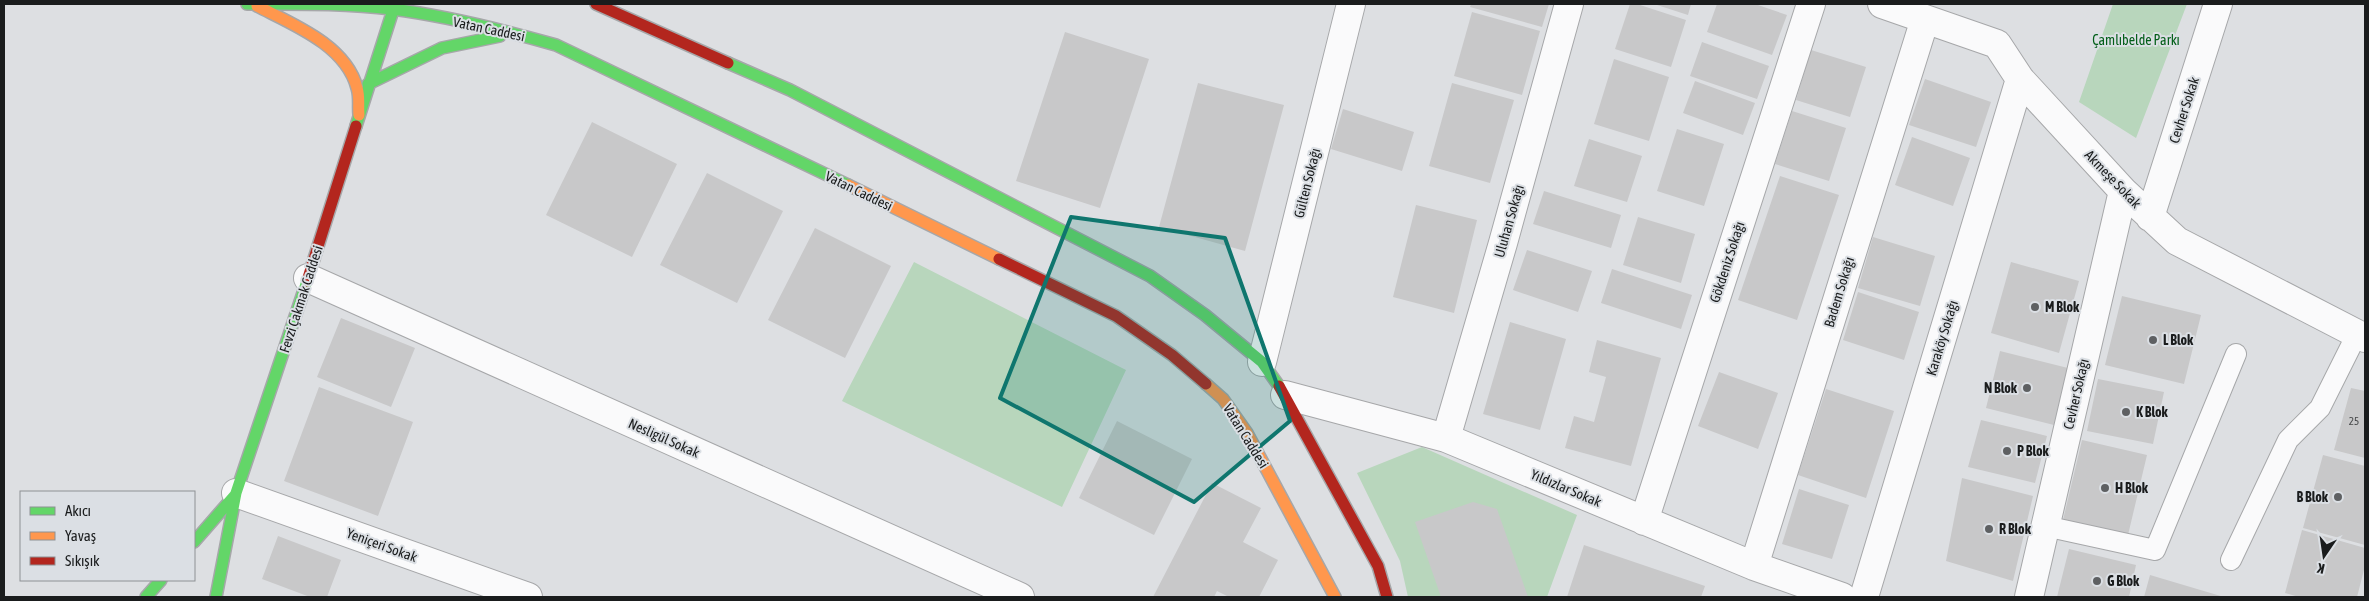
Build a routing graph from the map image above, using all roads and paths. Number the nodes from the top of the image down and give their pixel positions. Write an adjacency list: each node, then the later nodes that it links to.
1 (247, 4): 2 (main road, Vatan Caddesi)
2 (254, 4): 9 (main road, Vatan Caddesi); 14 (main road)
3 (596, 4): 20 (main road)
4 (1351, 4): 20 (street, Gülten Sokağı)
5 (1569, 4): 22 (street, Uluhan Sokağı)
6 (1811, 4): 24 (street, Gökdeniz Sokağı)
7 (1882, 4): 10 (street, Akmeşe Sokak)
8 (2218, 4): 16 (street, Cevher Sokak)
9 (393, 7): 11 (main road, Vatan Caddesi); 13 (main road, Fevzi Çakmak Caddesi)
10 (1925, 18): 12 (street, Akmeşe Sokak); 28 (street, Badem Sokağı)
11 (512, 33): 13 (main road); 35 (main road, Vatan Caddesi)
12 (2020, 79): 15 (street, Akmeşe Sokak); 38 (street, Karaköy Sokağı)
13 (368, 84): 14 (main road, Fevzi Çakmak Caddesi)
14 (358, 115): 17 (main road, Fevzi Çakmak Caddesi)
15 (2123, 191): 16 (street, Akmeşe Sokak); 25 (street, Cevher Sokağı)
16 (2150, 216): 18 (street, Akmeşe Sokak)
17 (308, 278): 23 (main road, Fevzi Çakmak Caddesi); 34 (street, Nesligül Sokak)
18 (2361, 336): 27 (lane)
19 (2236, 354): 25 (lane)
20 (1262, 362): 21 (main road)
21 (1285, 395): 22 (street, Yıldızlar Sokak); 36 (main road)
22 (1446, 438): 24 (street, Yıldızlar Sokak)
23 (236, 493): 26 (main road); 30 (street, Yeniçeri Sokak); 32 (main road, Fevzi Çakmak Caddesi)
24 (1644, 521): 28 (street, Yıldızlar Sokak)
25 (2045, 526): 39 (street, Cevher Sokağı)
26 (195, 541)
27 (2231, 560)
28 (1754, 566): 37 (street, Yıldızlar Sokak)
29 (160, 581): 31 (main road)
30 (495, 592): 33 (street, Yeniçeri Sokak)
31 (146, 597)
32 (216, 597)
33 (528, 597)
34 (1020, 597)
35 (1335, 597)
36 (1387, 597)
37 (1842, 597)
38 (1864, 597)
39 (2028, 597)

